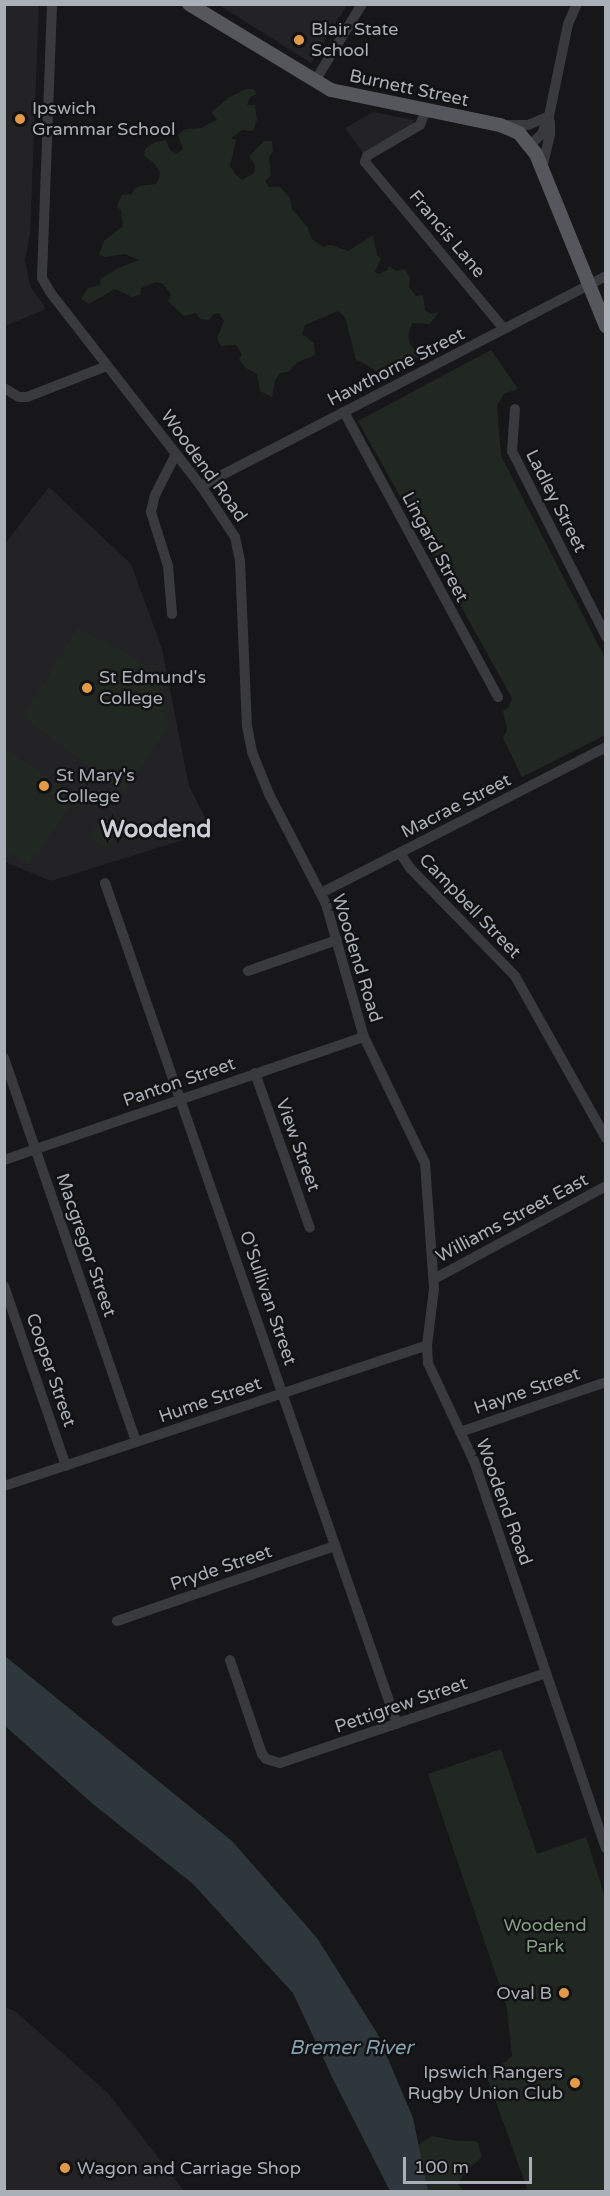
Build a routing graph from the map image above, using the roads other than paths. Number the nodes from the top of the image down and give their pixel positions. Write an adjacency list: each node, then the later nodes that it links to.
1 (52, 4): 15 (street, Woodend Road)
2 (189, 4): 5 (main road, Burnett Street)
3 (362, 4): 5 (street)
4 (577, 4): 7 (street)
5 (315, 81): 6 (main road, Burnett Street)
6 (426, 110): 8 (main road, Burnett Street); 14 (street, Francis Lane)
7 (549, 116): 8 (street); 9 (street); 10 (street)
8 (500, 125): 9 (main road, Burnett Street)
9 (530, 145): 10 (main road)
10 (542, 169): 12 (main road)
11 (606, 276): 12 (street, Hawthorne Street)
12 (587, 285): 13 (main road); 14 (street, Hawthorne Street)
13 (606, 326)
14 (504, 329): 18 (street, Hawthorne Street)
15 (107, 366): 16 (street); 19 (street, Woodend Road)
16 (4, 388)
17 (515, 410): 22 (street, Ladley Street)
18 (344, 412): 20 (street, Hawthorne Street); 23 (street, Lingard Street)
19 (176, 454): 20 (street, Woodend Road); 21 (street)
20 (201, 486): 27 (street, Woodend Road)
21 (172, 614)
22 (606, 636)
23 (498, 697)
24 (606, 747): 25 (street, Macrae Street)
25 (400, 853): 27 (street, Macrae Street); 34 (street, Campbell Street)
26 (105, 883): 33 (street, O'Sullivan Street)
27 (321, 893): 28 (street, Woodend Road)
28 (337, 940): 29 (street); 30 (street, Woodend Road)
29 (248, 971)
30 (364, 1037): 32 (street, Panton Street); 39 (street, Woodend Road)
31 (4, 1058): 35 (street, Macgregor Street)
32 (255, 1073): 33 (street, Panton Street); 38 (street, View Street)
33 (181, 1099): 35 (street, Panton Street); 43 (street, O'Sullivan Street)
34 (606, 1138)
35 (35, 1149): 36 (street, Panton Street); 45 (street, Macgregor Street)
36 (4, 1160)
37 (606, 1186): 39 (street, Williams Street East)
38 (310, 1228)
39 (434, 1279): 41 (street, Woodend Road)
40 (4, 1286): 46 (street, Cooper Street)
41 (427, 1345): 43 (street, Hume Street); 44 (street, Woodend Road)
42 (606, 1382): 44 (street, Hayne Street)
43 (284, 1393): 45 (street, Hume Street); 48 (street, O'Sullivan Street)
44 (460, 1432): 51 (street, Woodend Road)
45 (136, 1442): 46 (street, Hume Street)
46 (66, 1466): 47 (street, Hume Street)
47 (4, 1486)
48 (335, 1546): 49 (street, Pryde Street); 52 (street, O'Sullivan Street)
49 (117, 1621)
50 (230, 1660): 52 (street, Pettigrew Street)
51 (546, 1673): 52 (street, Pettigrew Street); 53 (street, Woodend Road)
52 (397, 1724)
53 (606, 1848)

